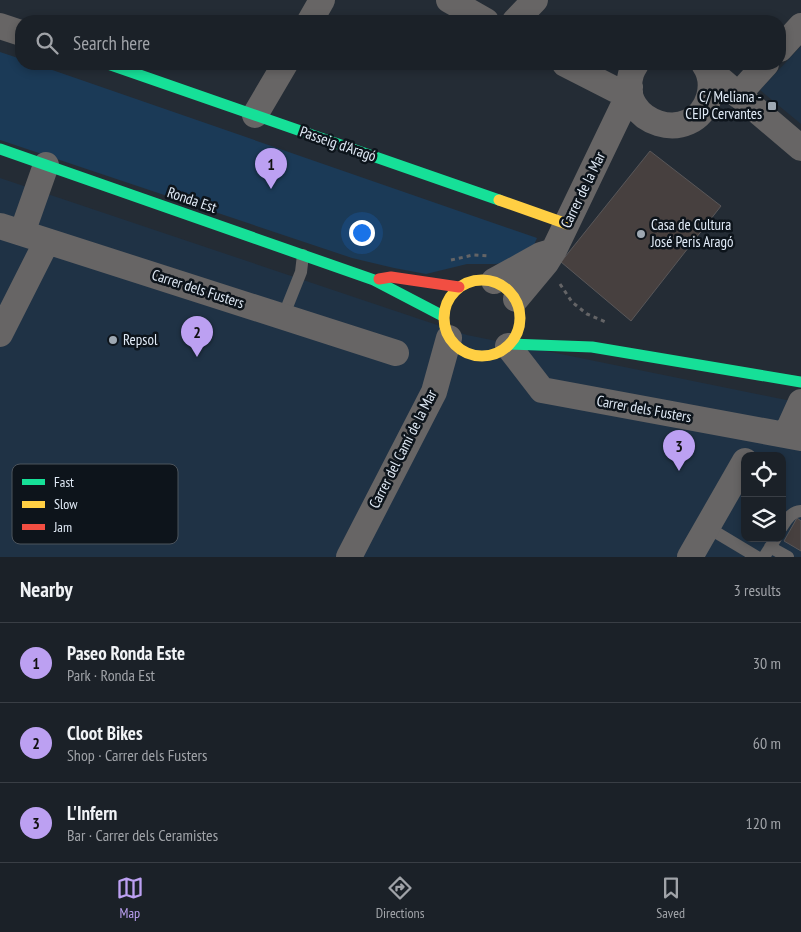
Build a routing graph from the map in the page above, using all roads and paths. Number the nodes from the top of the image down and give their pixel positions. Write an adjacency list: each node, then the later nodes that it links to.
1 (322, 0): 4 (street)
2 (449, 0): 5 (street)
3 (535, 0): 6 (street)
4 (313, 15)
5 (475, 15)
6 (521, 15)
7 (0, 26): 9 (street)
8 (801, 26): 10 (street)
9 (15, 32)
10 (786, 42)
11 (125, 70): 19 (main road, Passeig d'Aragó)
12 (282, 70): 19 (street)
13 (577, 70): 17 (street)
14 (707, 70): 20 (street)
15 (711, 70): 18 (street)
16 (760, 70): 18 (street)
17 (632, 81): 20 (street); 21 (street, Carrer de la Mar)
18 (738, 94): 22 (street)
19 (256, 115): 25 (main road, Passeig d'Aragó)
20 (646, 118): 21 (street)
21 (613, 129): 25 (street, Carrer de la Mar)
22 (801, 148)
23 (0, 149): 24 (main road, Ronda Est)
24 (46, 166): 26 (street); 29 (main road, Ronda Est)
25 (567, 224): 28 (street, Carrer de la Mar)
26 (11, 229): 27 (street, Carrer dels Fusters)
27 (47, 241): 34 (street, Carrer dels Fusters); 36 (street)
28 (554, 250): 31 (street); 33 (street, Carrer de la Mar)
29 (302, 255): 30 (main road, Ronda Est); 34 (lane)
30 (374, 280): 32 (main road, Ronda Est); 35 (main road, Ronda Est)
31 (494, 281): 32 (main road); 33 (main road)
32 (459, 287): 35 (main road)
33 (522, 313): 38 (main road)
34 (283, 317): 40 (street, Carrer dels Fusters)
35 (446, 327): 38 (main road); 50 (street, Carrer del Camí de la Mar)
36 (0, 334)
37 (565, 336): 39 (main road)
38 (509, 345): 39 (main road); 43 (street, Carrer dels Fusters)
39 (592, 348): 41 (main road)
40 (396, 353)
41 (801, 382)
42 (801, 402): 43 (street)
43 (783, 434): 44 (street)
44 (754, 452)
45 (741, 468): 48 (street)
46 (801, 511): 47 (lane)
47 (786, 521)
48 (707, 527): 51 (street); 52 (lane)
49 (770, 547): 53 (lane)
50 (349, 557)
51 (690, 557)
52 (756, 557)
53 (788, 557)

